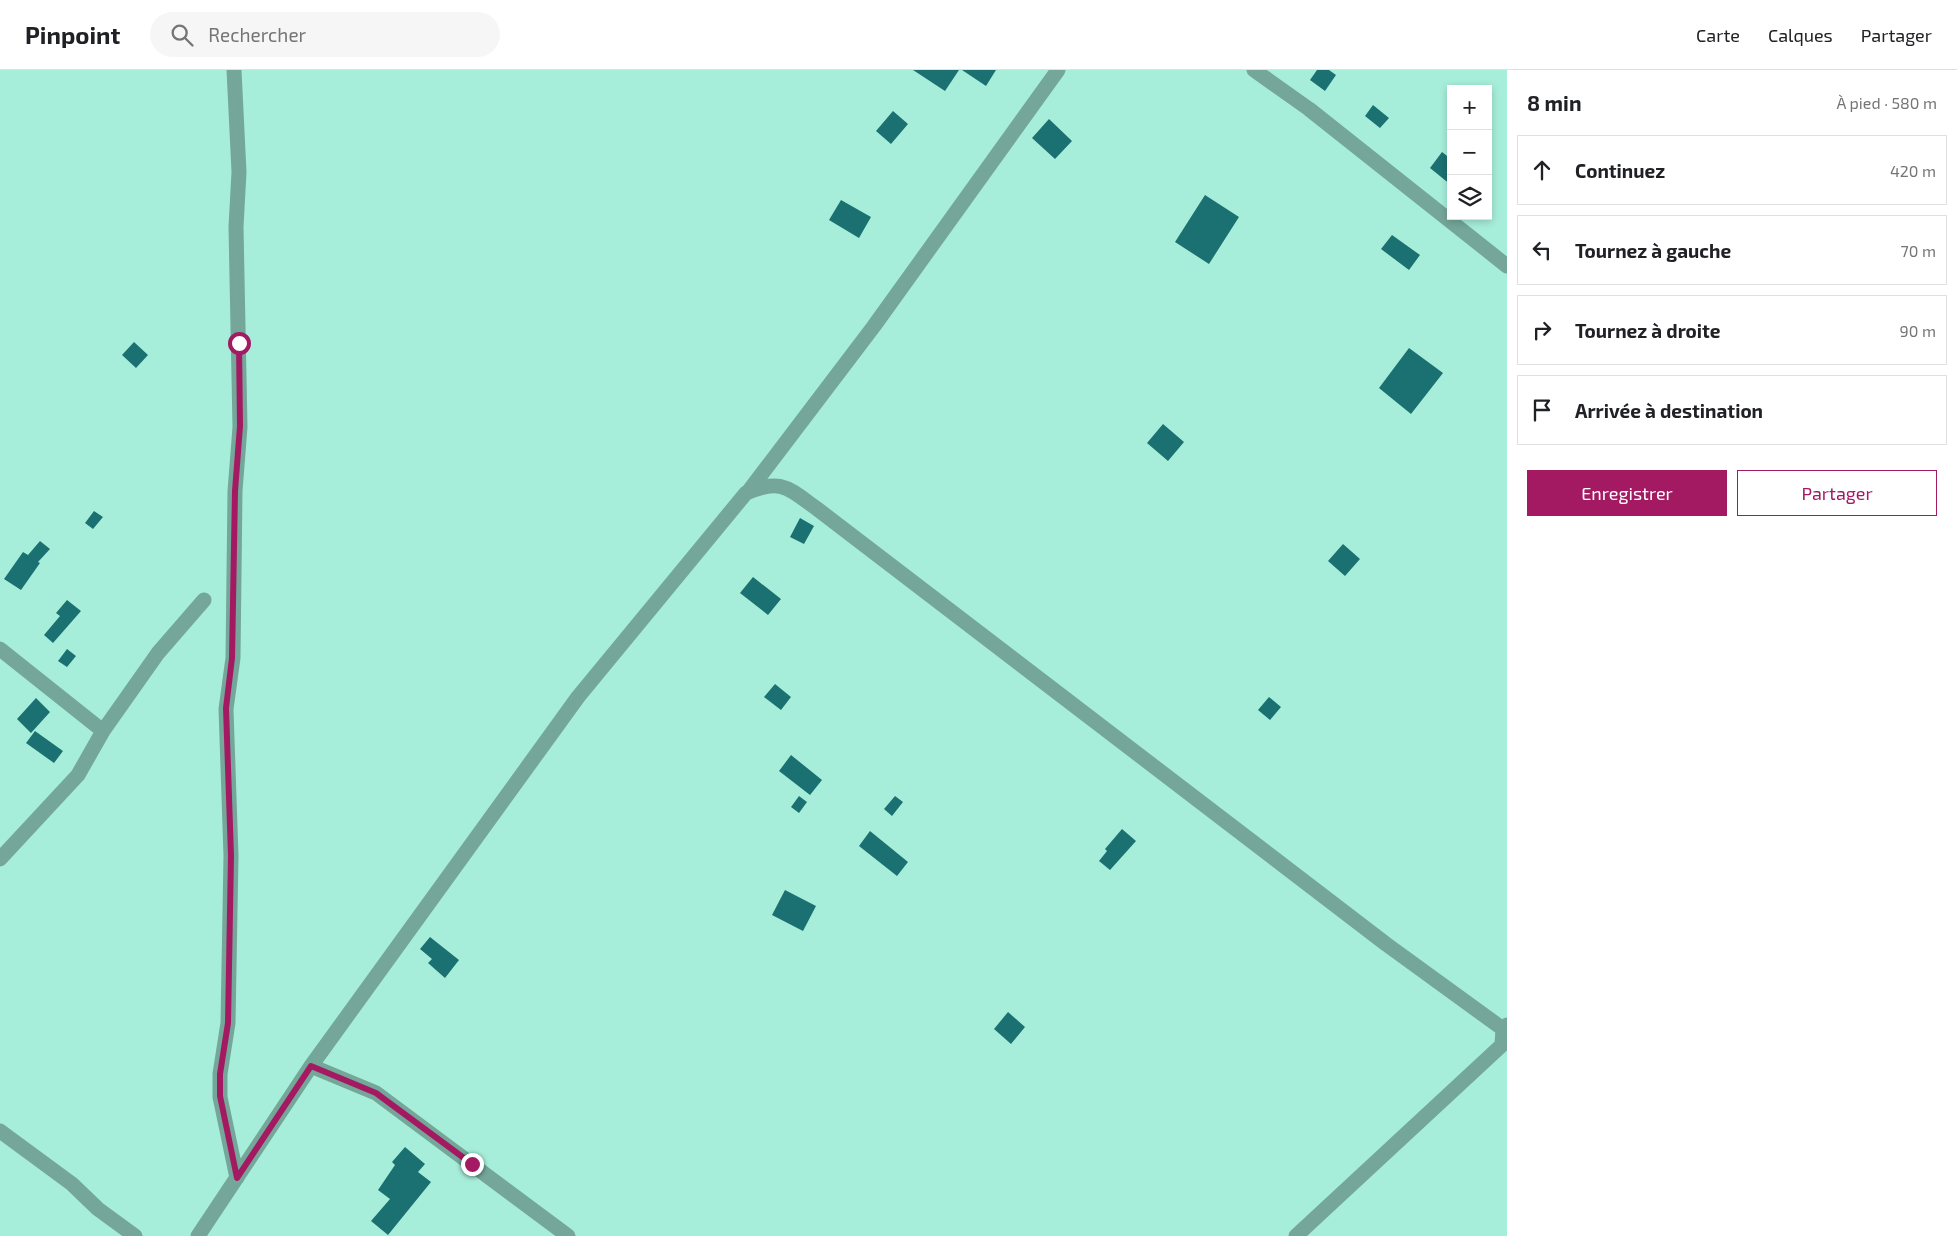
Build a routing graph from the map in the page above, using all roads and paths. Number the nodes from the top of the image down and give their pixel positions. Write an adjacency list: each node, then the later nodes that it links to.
1 (234, 70): 13 (street)
2 (1058, 70): 5 (street)
3 (1254, 70): 4 (street)
4 (1507, 266)
5 (746, 493): 10 (street); 11 (street)
6 (204, 600): 8 (street)
7 (0, 650): 8 (street)
8 (103, 731): 9 (street)
9 (0, 860)
10 (1505, 1027): 17 (street)
11 (311, 1066): 13 (street); 16 (street)
12 (0, 1131): 14 (street)
13 (237, 1178): 15 (street)
14 (135, 1236)
15 (198, 1236)
16 (568, 1236)
17 (1296, 1236)

